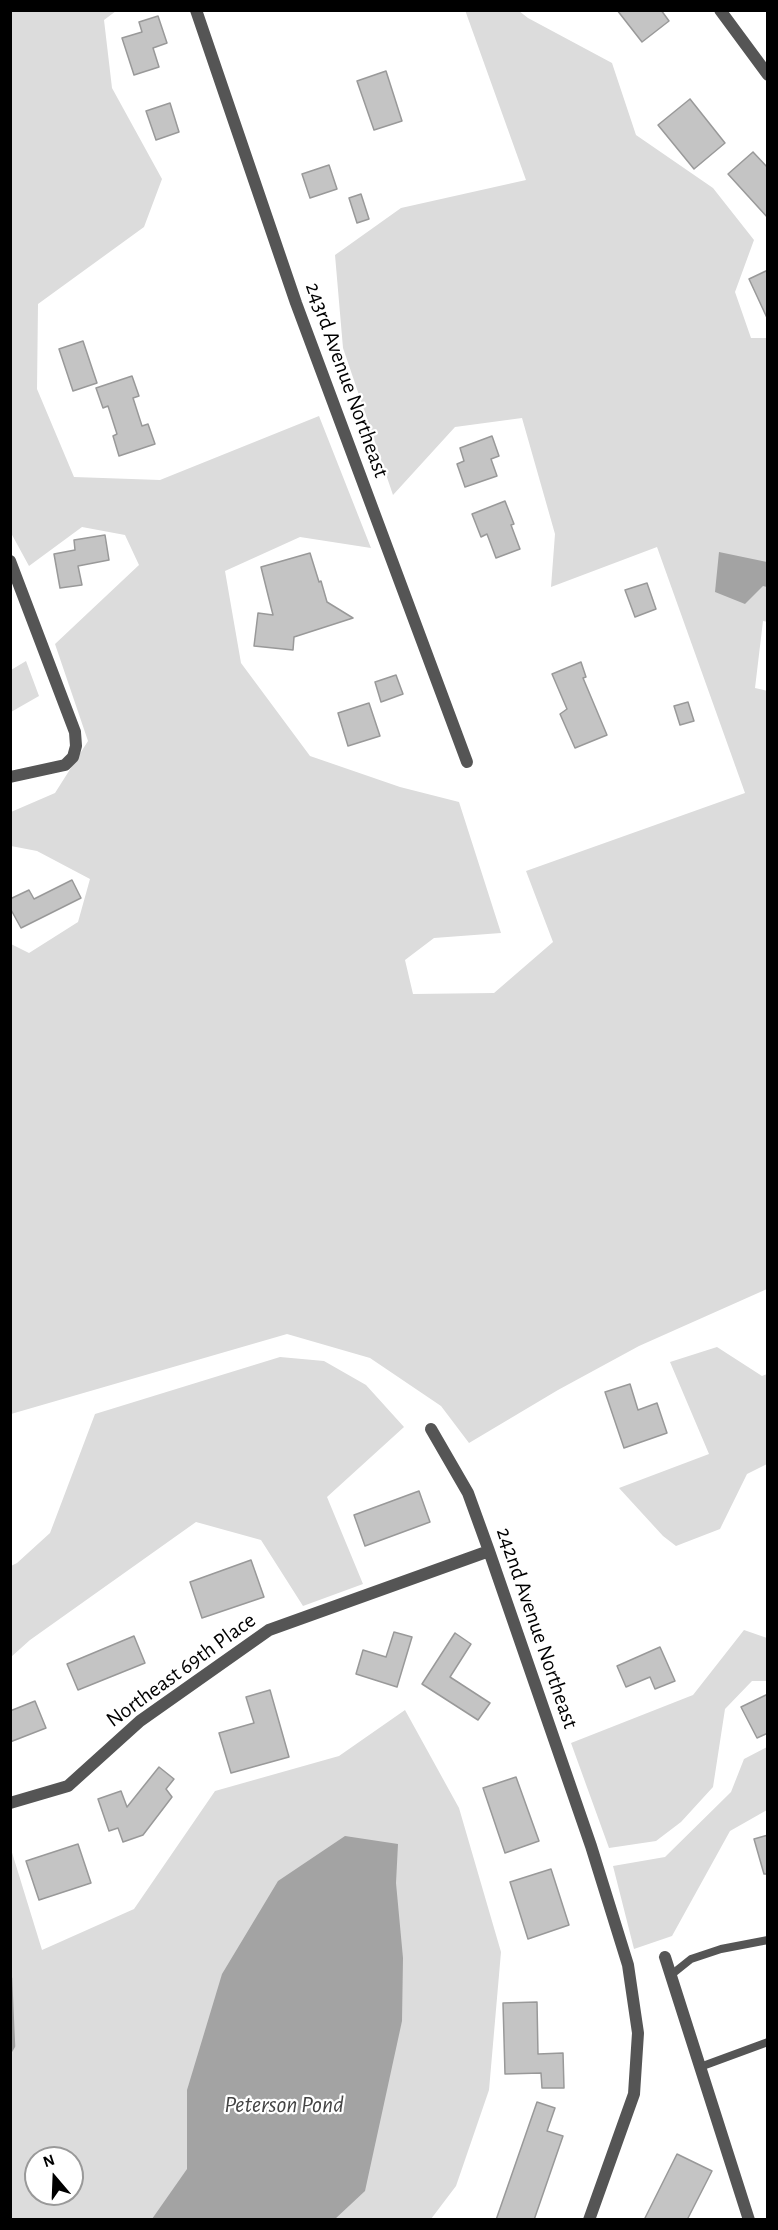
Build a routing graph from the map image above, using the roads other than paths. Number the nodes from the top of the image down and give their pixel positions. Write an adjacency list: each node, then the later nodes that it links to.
1 (196, 10): 5 (street, 243rd Avenue Northeast)
2 (720, 10): 3 (street)
3 (768, 75)
4 (10, 561): 6 (street)
5 (467, 762)
6 (10, 777)
7 (431, 1429): 8 (street, 242nd Avenue Northeast)
8 (489, 1551): 9 (street, Northeast 69th Place); 15 (street, 242nd Avenue Northeast)
9 (10, 1803)
10 (768, 1940): 12 (lane)
11 (665, 1957): 12 (street)
12 (671, 1975): 14 (street)
13 (768, 2042): 14 (lane)
14 (700, 2067): 16 (street)
15 (589, 2220)
16 (749, 2220)

